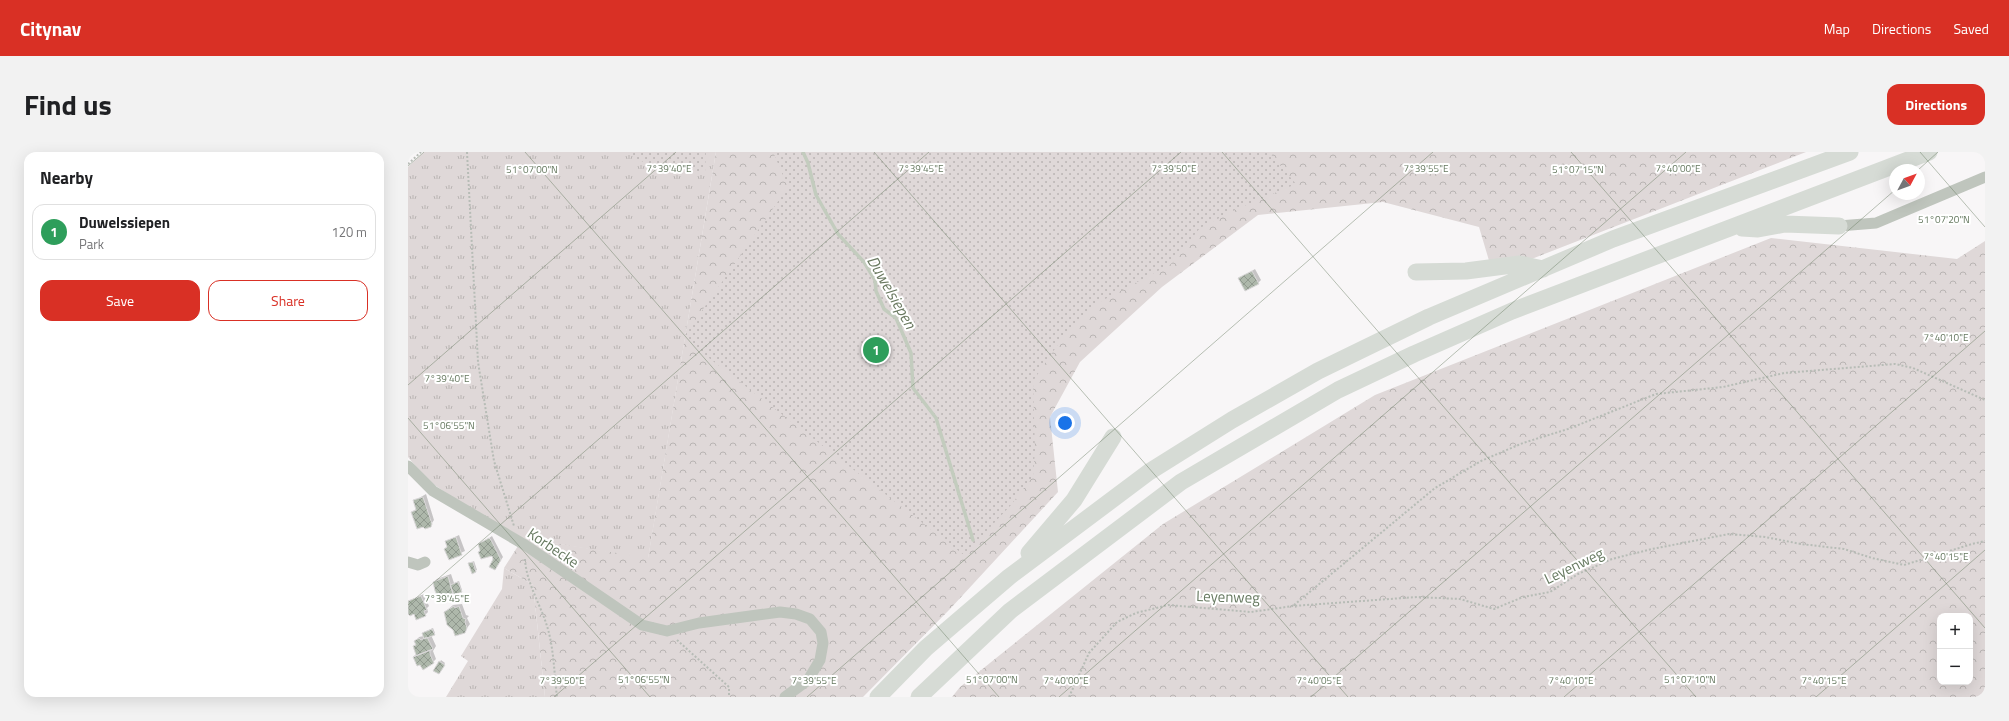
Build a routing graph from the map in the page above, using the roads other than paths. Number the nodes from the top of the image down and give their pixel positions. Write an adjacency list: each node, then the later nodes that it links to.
1 (1850, 152): 6 (highway)
2 (1929, 152): 5 (highway)
3 (1985, 177): 4 (street)
4 (1839, 226): 5 (highway)
5 (1734, 227): 15 (highway)
6 (1543, 269): 7 (highway); 12 (highway)
7 (1416, 272)
8 (1113, 437): 12 (highway)
9 (408, 466): 13 (street, Korbecke)
10 (408, 562): 11 (street)
11 (425, 562)
12 (1009, 577): 14 (highway)
13 (785, 697)
14 (878, 697)
15 (919, 697)

